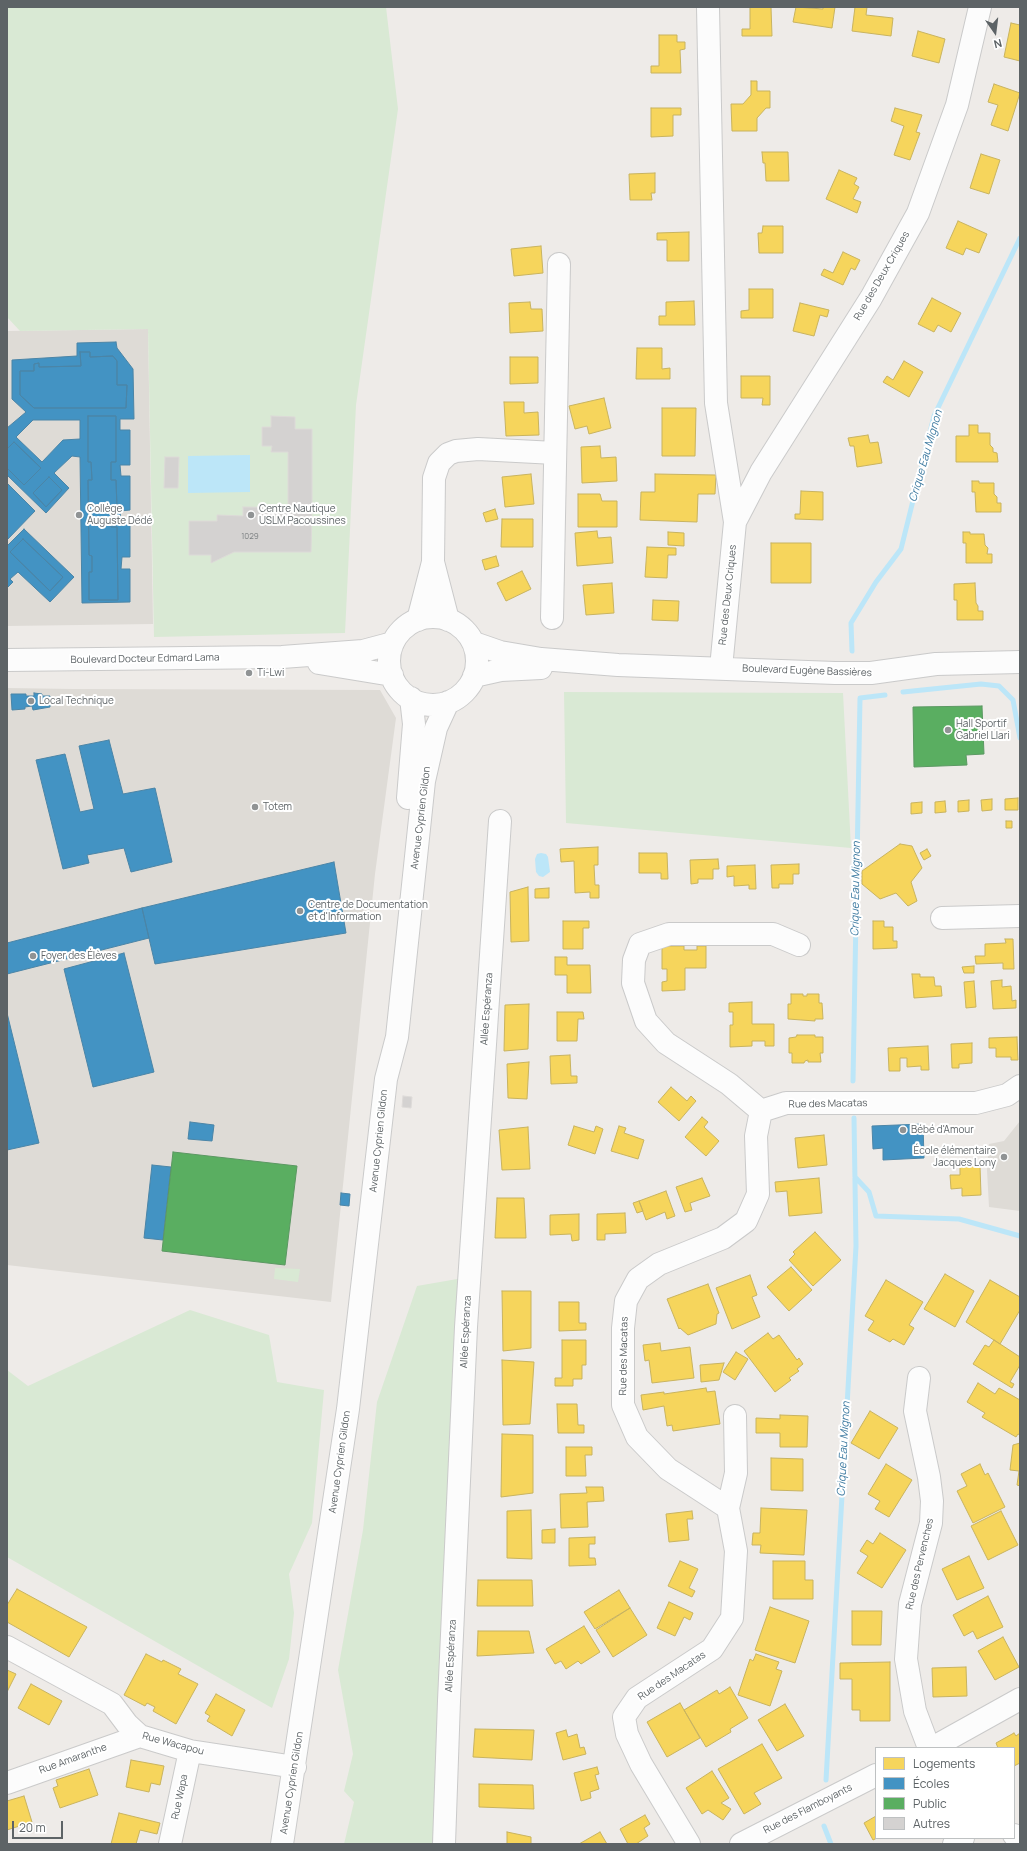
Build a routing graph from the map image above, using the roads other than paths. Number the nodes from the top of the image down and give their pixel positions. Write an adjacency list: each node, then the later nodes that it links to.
1 (708, 7): 5 (street, Rue des Deux Criques)
2 (980, 7): 6 (street, Rue des Deux Criques)
3 (559, 264): 4 (street)
4 (555, 453): 8 (street); 9 (street)
5 (725, 467): 6 (street); 7 (street, Rue des Deux Criques)
6 (761, 472): 7 (street, Rue des Deux Criques)
7 (735, 522): 18 (street, Rue des Deux Criques)
8 (433, 562): 10 (street); 11 (street)
9 (552, 618)
10 (418, 620): 11 (street); 12 (street)
11 (448, 620): 13 (street)
12 (393, 643): 14 (street, Boulevard Docteur Edmard Lama); 19 (street)
13 (474, 643): 17 (street, Boulevard Eugène Bassières); 20 (street)
14 (282, 657): 15 (street, Boulevard Docteur Edmard Lama); 19 (street, Boulevard Docteur Edmard Lama)
15 (7, 660)
16 (1020, 662): 18 (street, Boulevard Eugène Bassières)
17 (618, 665): 18 (street, Boulevard Eugène Bassières); 20 (street, Boulevard Eugène Bassières)
18 (721, 668)
19 (392, 675): 21 (street)
20 (474, 676): 22 (street)
21 (411, 698): 22 (street); 27 (street, Avenue Cyprien Gildon)
22 (448, 702): 27 (street, Avenue Cyprien Gildon)
23 (500, 821): 46 (street, Allée Espéranza)
24 (1020, 916): 25 (street)
25 (942, 918)
26 (799, 945): 29 (street)
27 (386, 1079): 40 (street, Avenue Cyprien Gildon)
28 (1020, 1086): 29 (street, Rue des Macatas)
29 (762, 1111): 32 (street, Rue des Macatas)
30 (919, 1378): 36 (street, Rue des Pervenches)
31 (734, 1416): 32 (street)
32 (728, 1508): 47 (street, Rue des Macatas)
33 (7, 1647): 35 (street)
34 (1020, 1699): 37 (street)
35 (134, 1730): 38 (street, Rue Wacapou); 39 (street, Rue Amaranthe)
36 (929, 1747)
37 (934, 1747)
38 (190, 1750): 40 (street, Rue Wacapou); 44 (street, Rue Wapa)
39 (36, 1765): 41 (street, Rue Amaranthe); 43 (street, Rue Amaranthe)
40 (295, 1767): 45 (street, Avenue Cyprien Gildon)
41 (7, 1768)
42 (875, 1777): 48 (street, Rue des Flamboyants)
43 (7, 1783)
44 (170, 1844)
45 (282, 1844)
46 (444, 1844)
47 (689, 1844)
48 (741, 1844)

